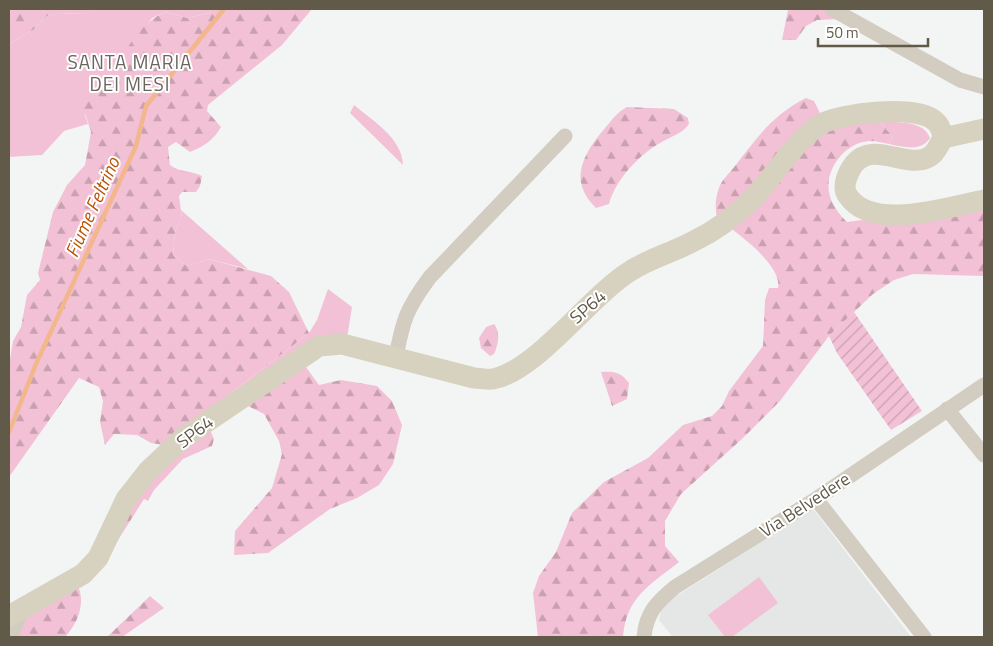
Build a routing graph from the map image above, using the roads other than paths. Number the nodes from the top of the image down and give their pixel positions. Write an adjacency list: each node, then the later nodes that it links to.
1 (832, 9): 2 (street)
2 (984, 87)
3 (984, 129): 5 (street)
4 (564, 136): 7 (street)
5 (943, 138): 6 (street); 7 (street, SP64)
6 (984, 200)
7 (396, 358): 12 (street, SP64)
8 (984, 385): 9 (street, Via Belvedere)
9 (947, 409): 10 (street); 11 (street, Via Belvedere)
10 (984, 455)
11 (816, 499): 13 (street, Via Belvedere); 16 (street)
12 (15, 613): 14 (street)
13 (644, 630): 15 (street)
14 (11, 637)
15 (656, 637)
16 (924, 637)

